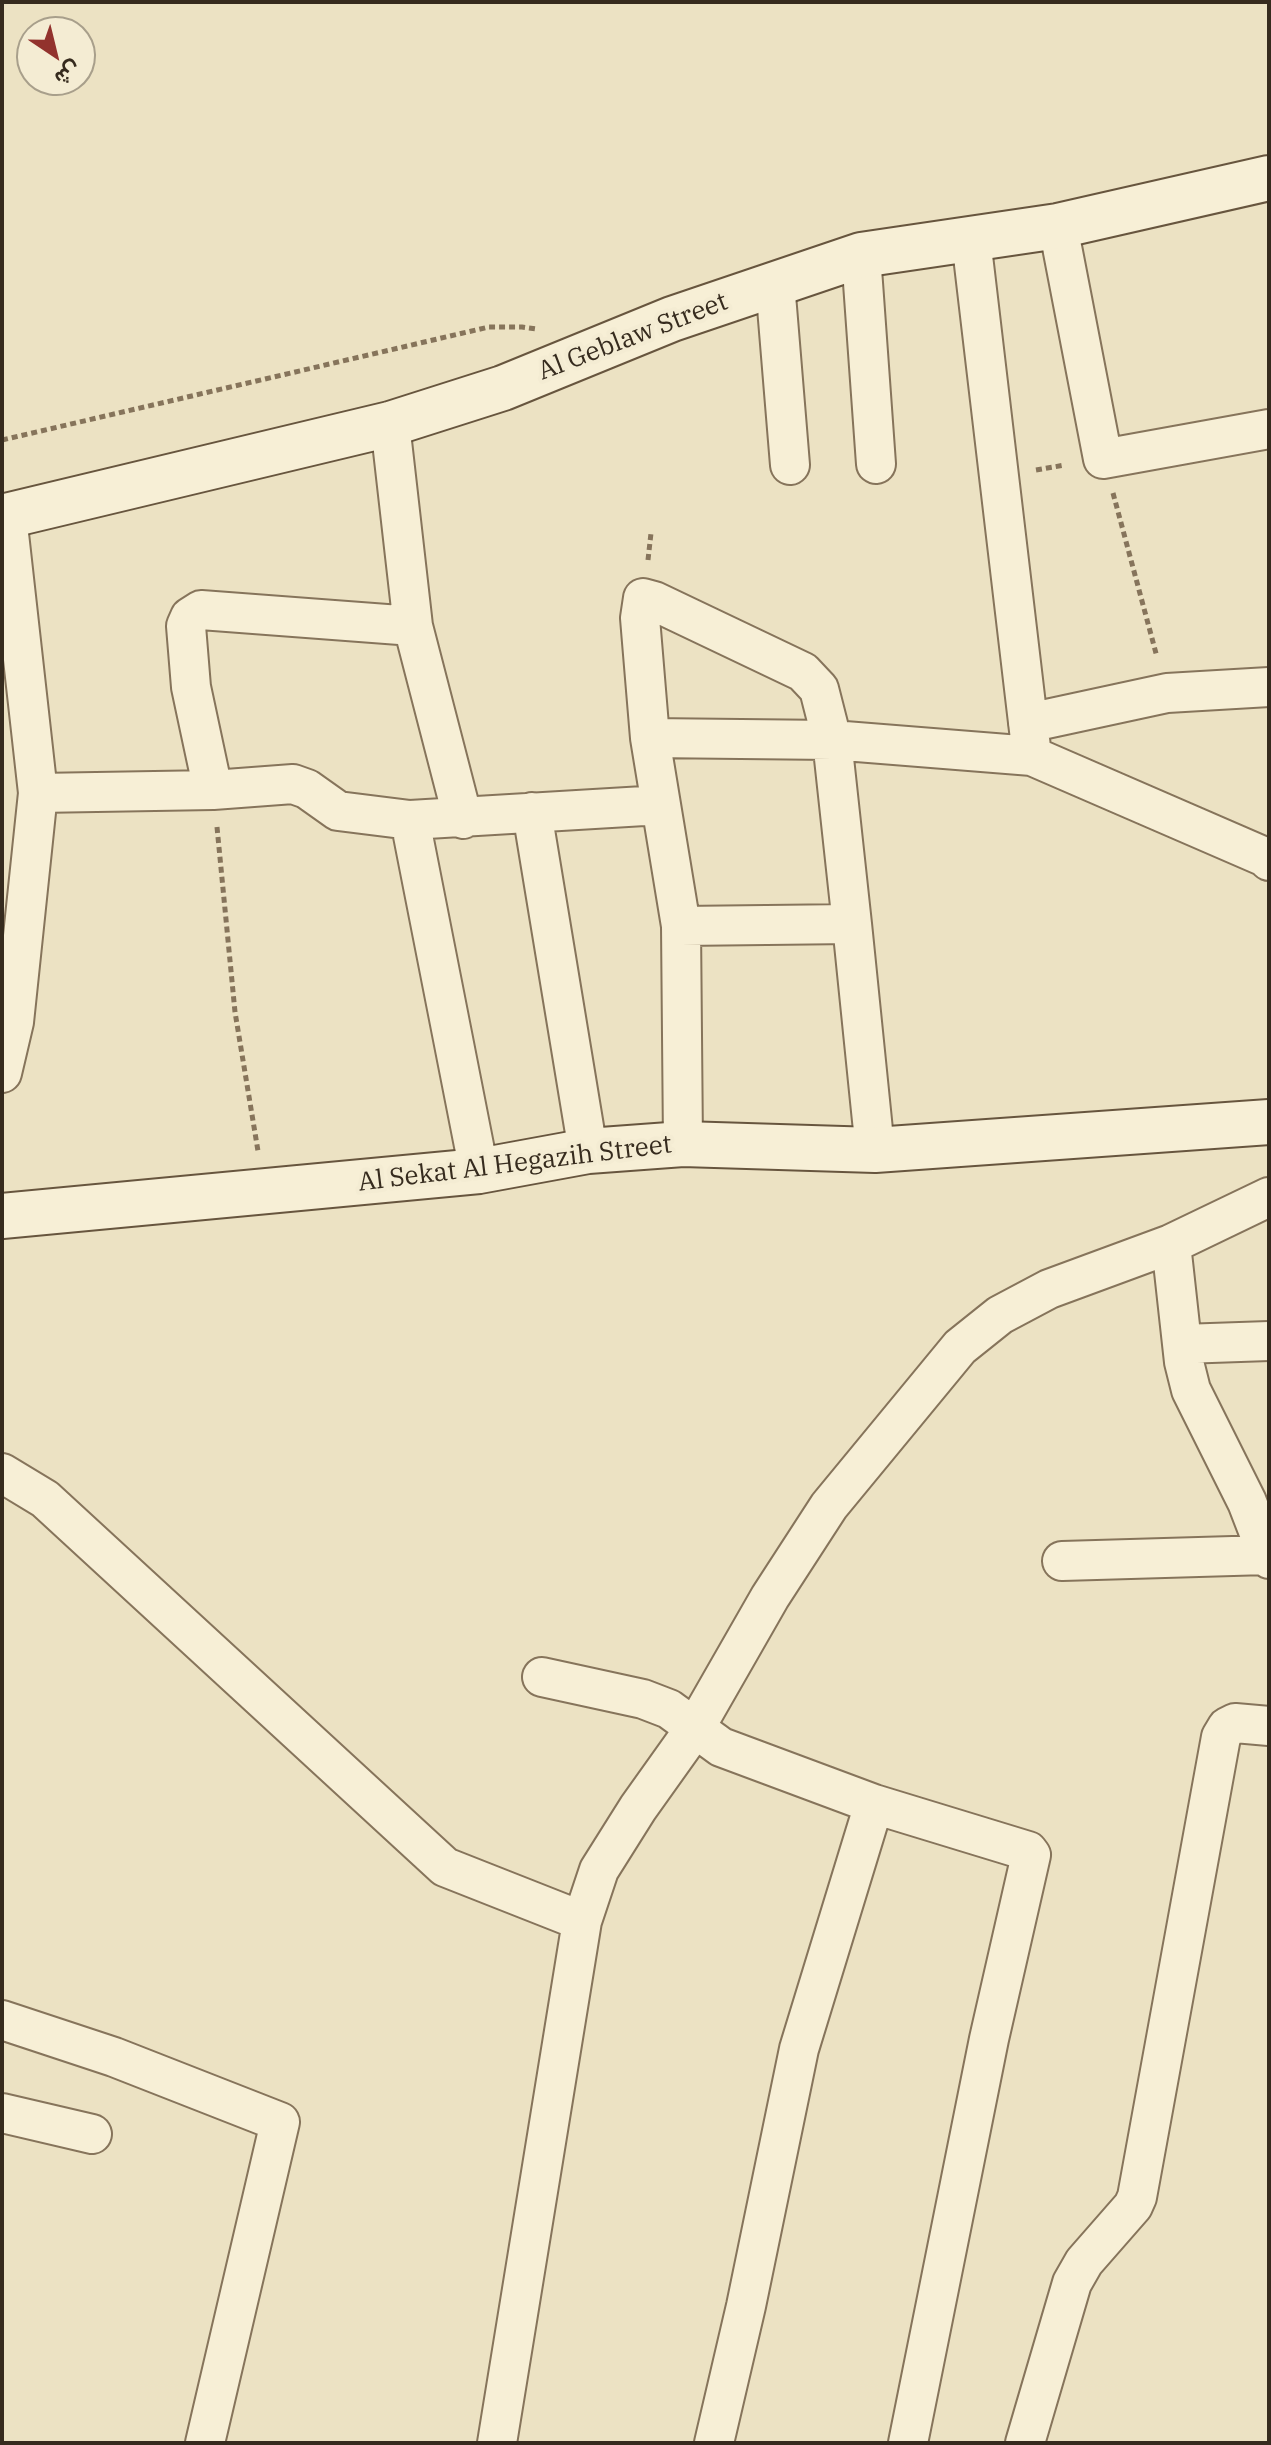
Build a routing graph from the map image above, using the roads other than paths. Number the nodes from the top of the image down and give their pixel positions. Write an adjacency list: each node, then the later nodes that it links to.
1 (1269, 178): 2 (street, Al Geblaw Street)
2 (1058, 226): 3 (street, Al Geblaw Street); 7 (street)
3 (971, 239): 4 (street, Al Geblaw Street); 14 (street)
4 (861, 255): 5 (street, Al Geblaw Street); 8 (street)
5 (775, 283): 6 (street, Al Geblaw Street); 9 (street)
6 (390, 424): 10 (street, Al Geblaw Street); 11 (street)
7 (1269, 429)
8 (876, 464)
9 (790, 465)
10 (5, 517): 17 (street)
11 (413, 626): 16 (street); 20 (street)
12 (1269, 687): 14 (street)
13 (650, 738): 15 (street); 15 (street); 18 (street)
14 (1030, 739): 15 (street); 22 (street)
15 (832, 740): 23 (street)
16 (213, 790): 17 (street); 21 (street)
17 (38, 793): 25 (street)
18 (661, 805): 19 (street); 24 (street)
19 (532, 812): 20 (street); 29 (street)
20 (463, 819): 21 (street)
21 (410, 820): 30 (street)
22 (1269, 861)
23 (852, 924): 24 (street); 28 (street)
24 (681, 926): 27 (street)
25 (2, 1073)
26 (1269, 1122): 28 (street, Al Sekat Al Hegazih Street)
27 (683, 1144): 28 (street, Al Sekat Al Hegazih Street); 29 (street, Al Sekat Al Hegazih Street)
28 (875, 1150)
29 (588, 1151): 30 (street, Al Sekat Al Hegazih Street)
30 (479, 1171): 32 (street, Al Sekat Al Hegazih Street)
31 (1269, 1197): 33 (street)
32 (2, 1216)
33 (1171, 1244): 35 (street); 43 (street)
34 (1269, 1341): 35 (street)
35 (1182, 1344): 36 (street)
36 (1232, 1470): 37 (street); 39 (street)
37 (1269, 1471)
38 (2, 1473): 45 (street)
39 (1268, 1557): 40 (street)
40 (1062, 1561)
41 (542, 1677): 43 (street)
42 (1269, 1726): 53 (street)
43 (695, 1728): 44 (street); 45 (street)
44 (874, 1804): 51 (street); 52 (street)
45 (582, 1921): 50 (street)
46 (2, 2020): 49 (street)
47 (2, 2113): 48 (street)
48 (92, 2134)
49 (205, 2443)
50 (497, 2443)
51 (714, 2443)
52 (908, 2443)
53 (1025, 2443)

